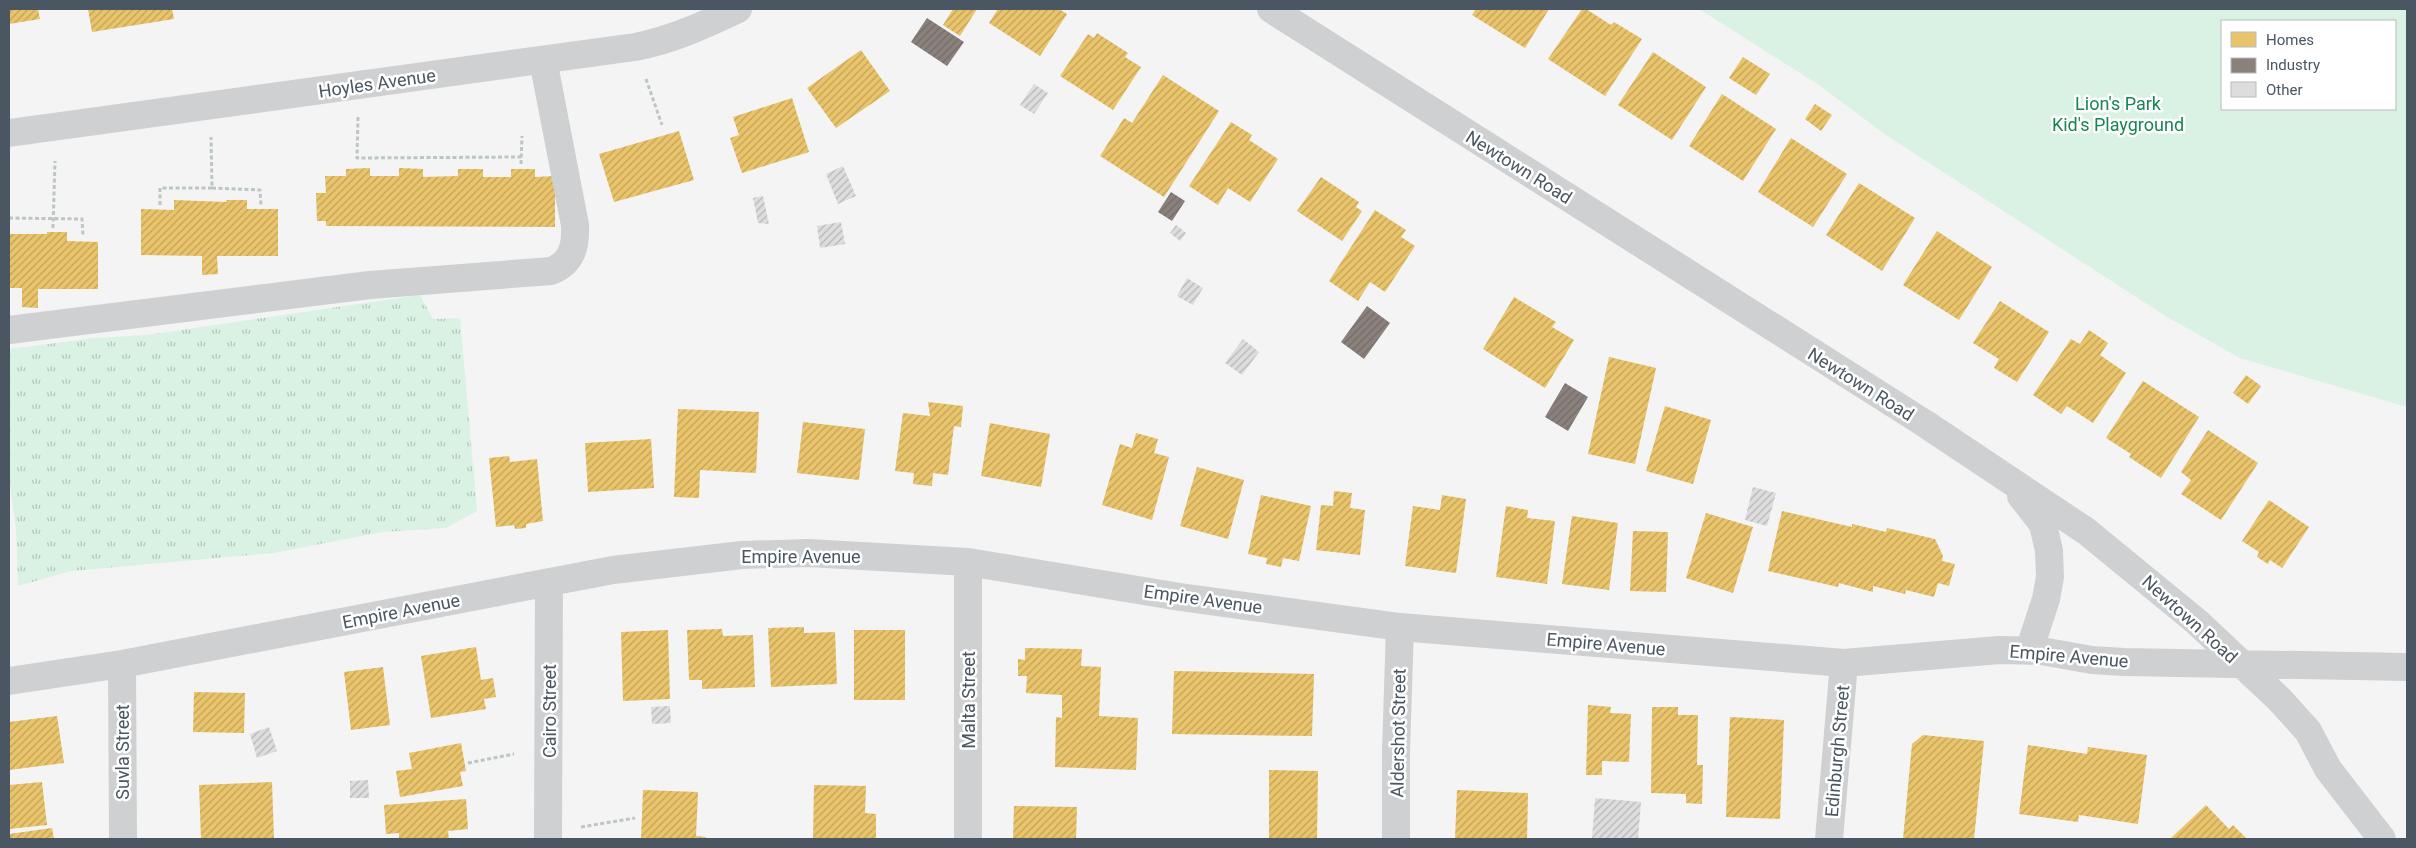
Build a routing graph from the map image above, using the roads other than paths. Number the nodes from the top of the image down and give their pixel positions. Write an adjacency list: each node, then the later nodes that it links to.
1 (738, 9): 3 (street, Hoyles Avenue)
2 (1271, 9): 6 (street, Newtown Road)
3 (543, 60): 4 (street, Hoyles Avenue); 5 (street)
4 (9, 133)
5 (9, 330)
6 (2008, 478): 10 (street); 13 (street, Newtown Road)
7 (968, 562): 8 (street, Empire Avenue); 9 (street, Empire Avenue); 18 (street, Malta Street)
8 (549, 583): 12 (street, Empire Avenue); 17 (street, Cairo Street)
9 (1400, 627): 11 (street, Empire Avenue); 19 (street, Aldershot Street)
10 (2029, 650): 11 (street, Empire Avenue); 13 (street, Empire Avenue)
11 (1844, 663): 20 (street, Edinburgh Street)
12 (122, 664): 15 (street, Empire Avenue); 16 (street, Suvla Street)
13 (2242, 664): 14 (street, Empire Avenue); 21 (street, Newtown Road)
14 (2407, 667)
15 (9, 681)
16 (123, 839)
17 (548, 839)
18 (968, 839)
19 (1396, 839)
20 (1828, 839)
21 (2382, 839)

